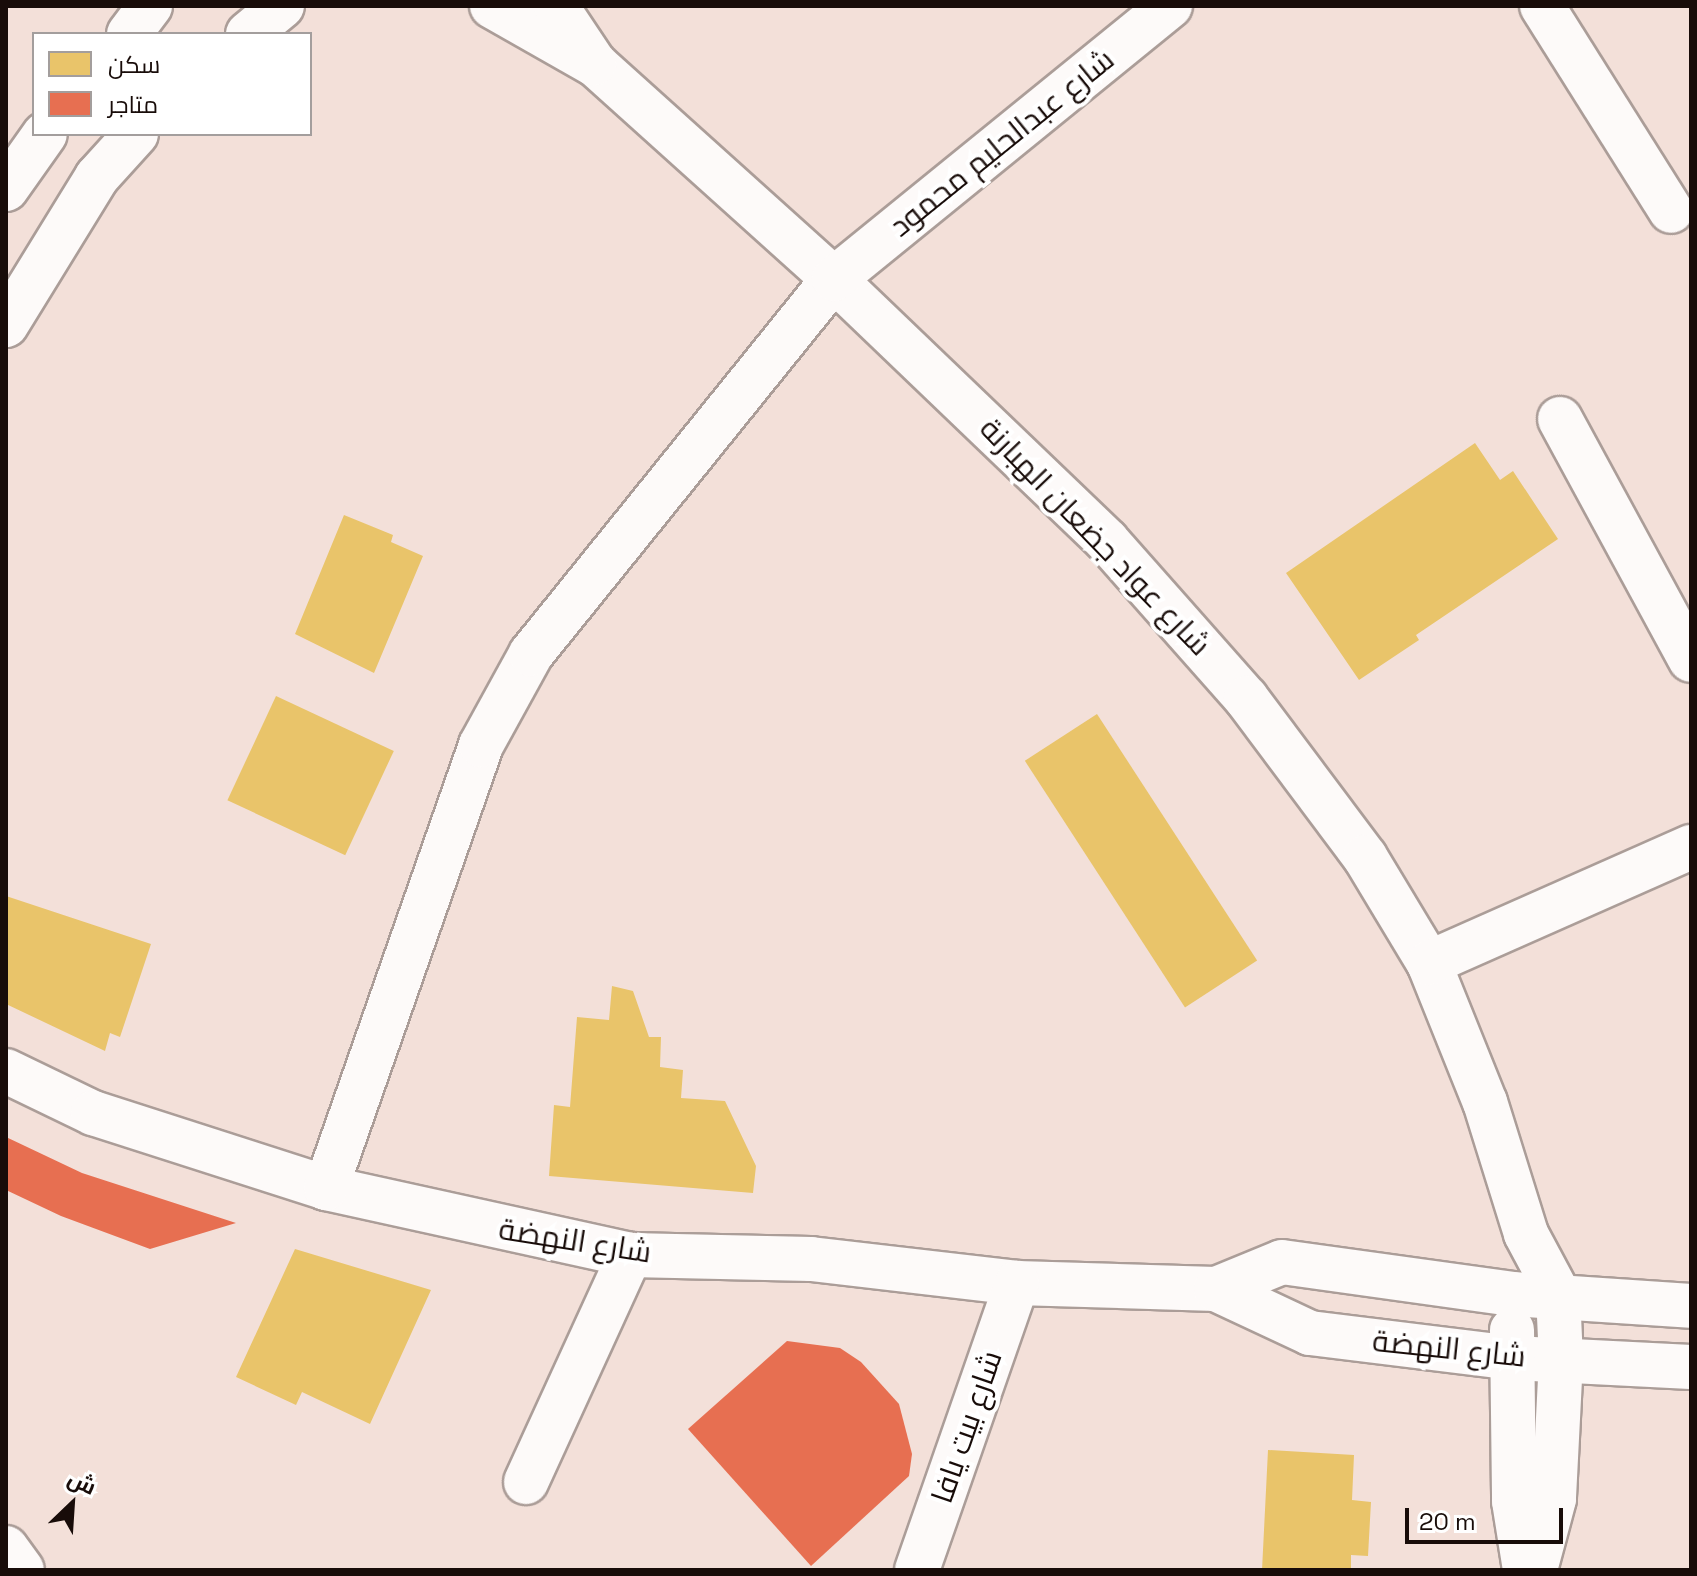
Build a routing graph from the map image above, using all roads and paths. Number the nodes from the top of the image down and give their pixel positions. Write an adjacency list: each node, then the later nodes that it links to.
1 (150, 6): 7 (street)
2 (282, 6): 8 (street)
3 (492, 6): 9 (street, شارع عواد جضعان الهبارنة)
4 (556, 6): 9 (street, شارع عواد جضعان الهبارنة)
5 (1170, 6): 14 (street, شارع عبدالحليم محمود)
6 (1542, 6): 13 (street)
7 (130, 32)
8 (250, 32)
9 (596, 65): 14 (street, شارع عواد جضعان الهبارنة)
10 (44, 136): 12 (street)
11 (134, 136): 15 (street)
12 (6, 189)
13 (1671, 211)
14 (834, 279): 19 (street, شارع عواد جضعان الهبارنة); 21 (street, شارع عبدالحليم محمود)
15 (6, 325)
16 (1560, 419): 17 (street)
17 (1691, 660)
18 (1691, 847): 19 (street)
19 (1429, 963): 22 (street, شارع عواد جضعان الهبارنة)
20 (6, 1071): 21 (street, شارع النهضة)
21 (326, 1188): 23 (street, شارع النهضة)
22 (1526, 1234): 26 (street); 27 (street, شارع عواد جضعان الهبارنة)
23 (630, 1255): 24 (street, شارع النهضة); 32 (street)
24 (1017, 1283): 25 (street, شارع النهضة); 35 (street, شارع بيت يافا)
25 (1216, 1289): 26 (street, شارع النهضة); 29 (street, شارع النهضة)
26 (1512, 1294): 27 (street, شارع النهضة); 29 (street)
27 (1558, 1294): 28 (street, شارع النهضة); 30 (street, شارع عواد جضعان الهبارنة)
28 (1691, 1306)
29 (1513, 1358): 30 (street, شارع النهضة); 36 (street)
30 (1561, 1359): 31 (street, شارع النهضة); 37 (street, شارع عواد جضعان الهبارنة)
31 (1691, 1367)
32 (526, 1482)
33 (6, 1548): 34 (street)
34 (22, 1570)
35 (917, 1570)
36 (1525, 1570)
37 (1535, 1570)

